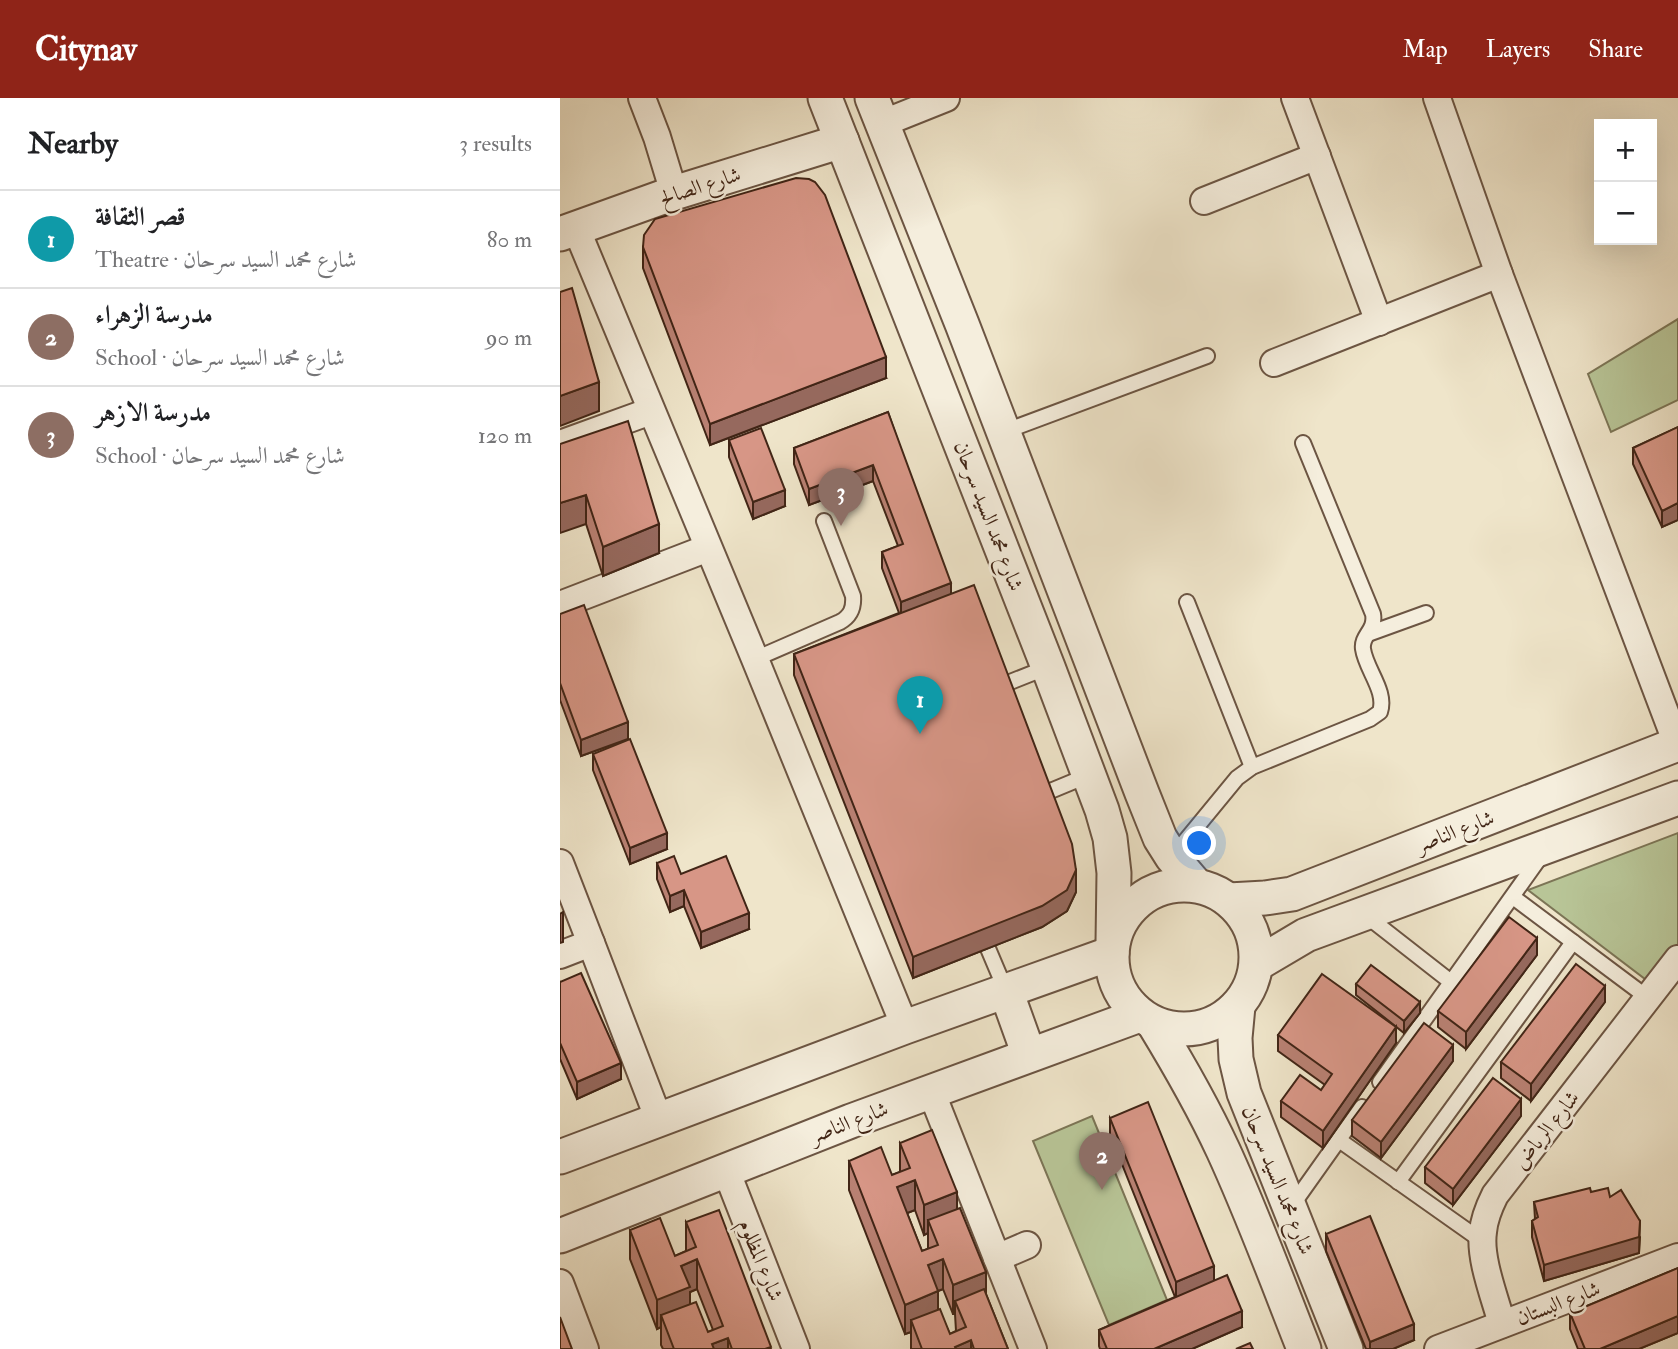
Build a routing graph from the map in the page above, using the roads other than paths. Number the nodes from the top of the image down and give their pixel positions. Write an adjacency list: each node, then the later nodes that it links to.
1 (642, 98): 9 (street)
2 (825, 98): 7 (street, شارع محمد السيد سرحان)
3 (946, 98): 6 (street)
4 (1295, 98): 8 (street)
5 (1437, 98): 12 (street)
6 (876, 111): 14 (street, شارع محمد السيد سرحان)
7 (842, 141): 9 (street, شارع الصالح); 15 (street, شارع محمد السيد سرحان)
8 (1317, 156): 10 (street); 13 (street)
9 (674, 193): 11 (street, شارع الصالح)
10 (1204, 201)
11 (568, 231): 18 (street)
12 (1499, 274): 13 (street); 31 (street)
13 (1379, 322): 17 (street)
14 (962, 324): 15 (street); 19 (street, شارع محمد السيد سرحان)
15 (920, 339): 29 (street, شارع محمد السيد سرحان)
16 (1207, 356): 19 (lane)
17 (1274, 363)
18 (651, 411): 21 (street); 23 (street)
19 (1003, 432): 34 (street, شارع محمد السيد سرحان)
20 (1303, 443): 27 (lane)
21 (560, 444)
22 (824, 521): 28 (lane)
23 (708, 548): 25 (street); 28 (street)
24 (1187, 602): 32 (lane)
25 (560, 605)
26 (1426, 613): 27 (lane)
27 (1368, 634): 32 (lane)
28 (755, 659): 58 (street)
29 (1048, 667): 30 (lane); 33 (street, شارع محمد السيد سرحان)
30 (984, 692)
31 (1677, 744): 41 (street, شارع الناصر)
32 (1252, 767): 39 (lane)
33 (1089, 775): 36 (lane); 37 (street, شارع محمد السيد سرحان)
34 (1142, 793): 37 (street); 39 (street, شارع محمد السيد سرحان)
35 (1678, 798): 38 (street)
36 (1025, 801)
37 (1102, 810): 49 (street, شارع محمد السيد سرحان)
38 (1548, 846): 43 (lane); 45 (street)
39 (1172, 857): 42 (street, شارع محمد السيد سرحان)
40 (560, 863): 48 (street)
41 (1342, 875): 44 (street, شارع الناصر); 45 (street)
42 (1196, 885): 44 (street); 49 (street)
43 (1513, 897): 47 (lane); 53 (lane)
44 (1229, 900): 52 (street)
45 (1360, 916): 52 (street); 53 (lane)
46 (983, 939): 54 (lane)
47 (1573, 942): 55 (lane); 67 (lane)
48 (591, 943): 50 (street); 61 (street)
49 (1113, 948): 54 (street); 57 (street)
50 (560, 955)
51 (1678, 959): 55 (street, شارع الرياض)
52 (1256, 964): 56 (street)
53 (1451, 982): 64 (lane)
54 (1006, 991): 58 (street); 59 (street)
55 (1648, 998): 70 (street, شارع الرياض)
56 (1238, 1006): 57 (street); 62 (street, شارع محمد السيد سرحان)
57 (1147, 1019): 59 (street, شارع الناصر); 63 (street, شارع محمد السيد سرحان)
58 (905, 1027): 61 (street)
59 (1029, 1055): 60 (street, شارع الناصر)
60 (931, 1091): 66 (street, شارع الناصر); 73 (street)
61 (659, 1120): 65 (street)
62 (1255, 1123): 63 (street); 68 (street, شارع محمد السيد سرحان)
63 (1218, 1139): 79 (street, شارع محمد السيد سرحان)
64 (1339, 1140): 67 (lane); 68 (lane)
65 (560, 1157)
66 (726, 1170): 69 (street, شارع الناصر); 77 (street, شارع المظلوم)
67 (1398, 1182): 70 (lane)
68 (1290, 1208): 80 (street, شارع محمد السيد سرحان)
69 (560, 1236)
70 (1482, 1241): 75 (street, شارع الرياض)
71 (1027, 1245): 73 (street)
72 (1678, 1257): 75 (street, شارع البستان)
73 (997, 1258): 78 (street)
74 (560, 1283): 76 (street)
75 (1502, 1324): 81 (street, شارع البستان)
76 (585, 1349)
77 (796, 1349)
78 (1033, 1349)
79 (1304, 1349)
80 (1346, 1349)
81 (1438, 1349)

